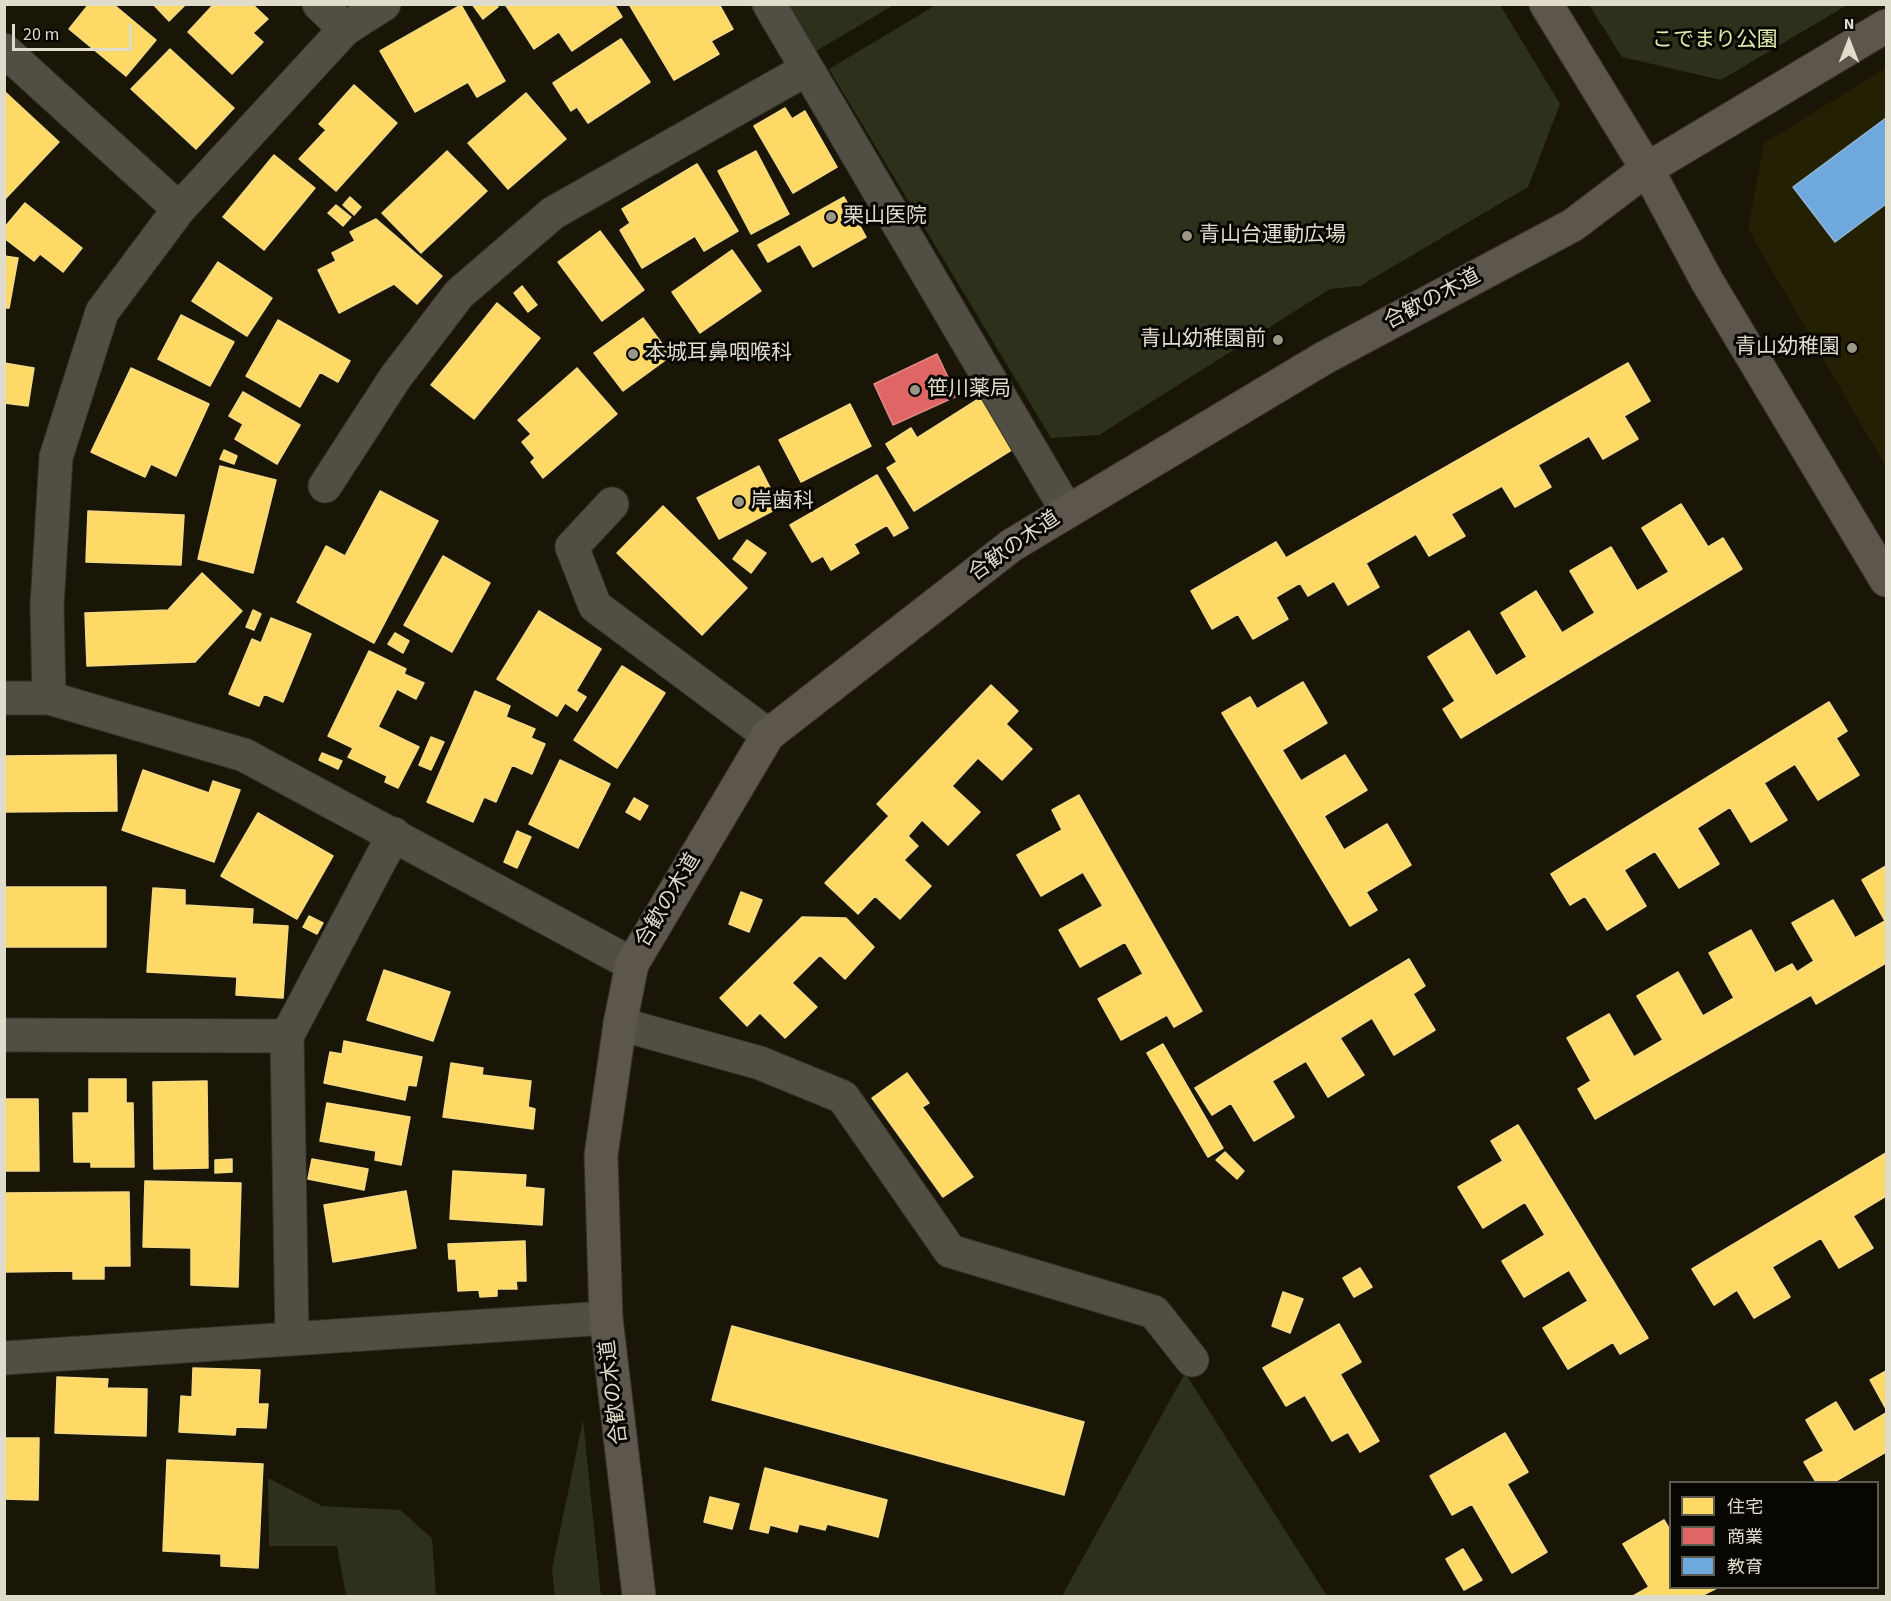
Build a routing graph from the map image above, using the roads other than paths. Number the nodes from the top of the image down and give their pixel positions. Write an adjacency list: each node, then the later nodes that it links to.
1 (319, 4): 6 (street)
2 (384, 4): 6 (street)
3 (769, 4): 8 (street)
4 (1546, 4): 9 (street)
5 (1887, 26): 9 (street, 合歓の木道)
6 (345, 29): 10 (street)
7 (4, 50): 10 (street)
8 (807, 69): 11 (street); 13 (street)
9 (1647, 169): 13 (street, 合歓の木道); 14 (street)
10 (179, 209): 16 (street)
11 (325, 486)
12 (612, 504): 17 (street)
13 (1067, 511): 17 (street, 合歓の木道)
14 (1887, 580)
15 (4, 698): 16 (street)
16 (49, 698): 18 (street)
17 (768, 735): 19 (street, 合歓の木道)
18 (394, 834): 19 (street); 22 (street)
19 (632, 964): 20 (street, 合歓の木道)
20 (620, 1023): 23 (street, 合歓の木道); 26 (street)
21 (4, 1035): 22 (street)
22 (287, 1036): 24 (street)
23 (606, 1318): 24 (street); 27 (street, 合歓の木道)
24 (292, 1339): 25 (street)
25 (4, 1358)
26 (1192, 1360)
27 (639, 1596)

